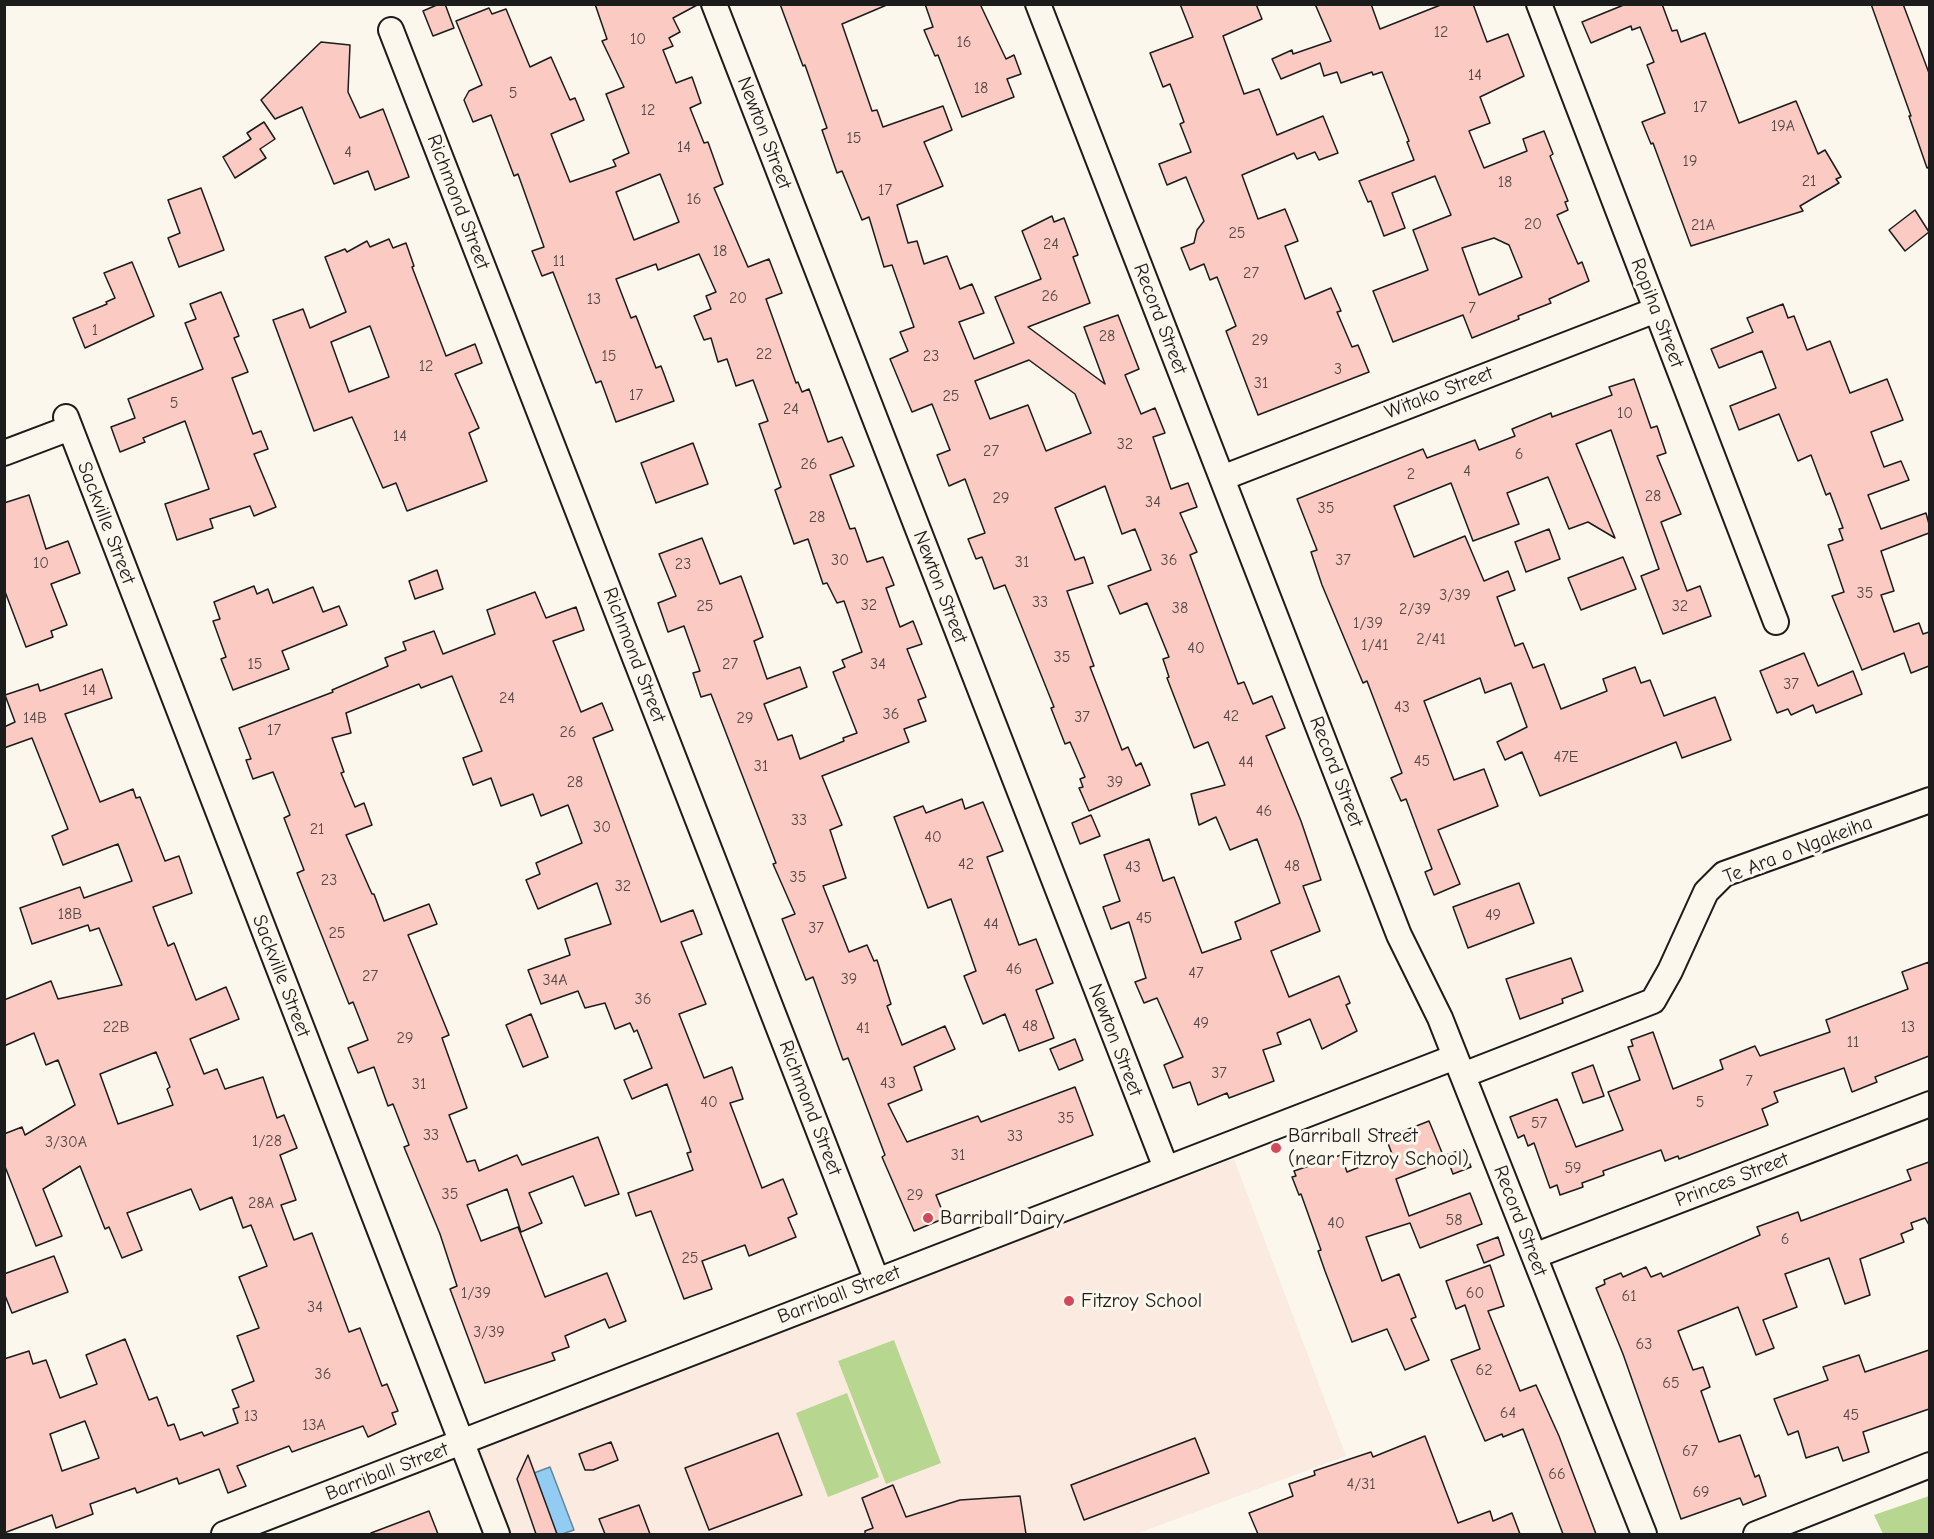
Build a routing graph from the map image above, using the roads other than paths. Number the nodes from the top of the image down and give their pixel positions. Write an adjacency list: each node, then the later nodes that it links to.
1 (714, 4): 12 (street, Newton Street)
2 (1038, 4): 7 (street, Record Street)
3 (1539, 4): 5 (street, Ropiha Street)
4 (391, 30): 14 (street, Richmond Street)
5 (1656, 309): 7 (street, Witako Street); 8 (street, Ropiha Street)
6 (4, 453): 15 (street, Sackville Street)
7 (1222, 478): 10 (street, Record Street)
8 (1776, 622)
9 (1929, 800): 10 (street, Te Ara o Ngakeiha)
10 (1459, 1066): 12 (street, Barriball Street); 13 (street, Record Street)
11 (1929, 1104): 13 (street, Princes Street)
12 (1166, 1168): 14 (street, Barriball Street)
13 (1534, 1256): 19 (street, Record Street)
14 (877, 1281): 15 (street, Barriball Street)
15 (462, 1443): 17 (street, Barriball Street); 18 (street, Sackville Street)
16 (1929, 1465): 20 (street)
17 (224, 1534)
18 (497, 1534)
19 (1644, 1534)
20 (1756, 1534)

